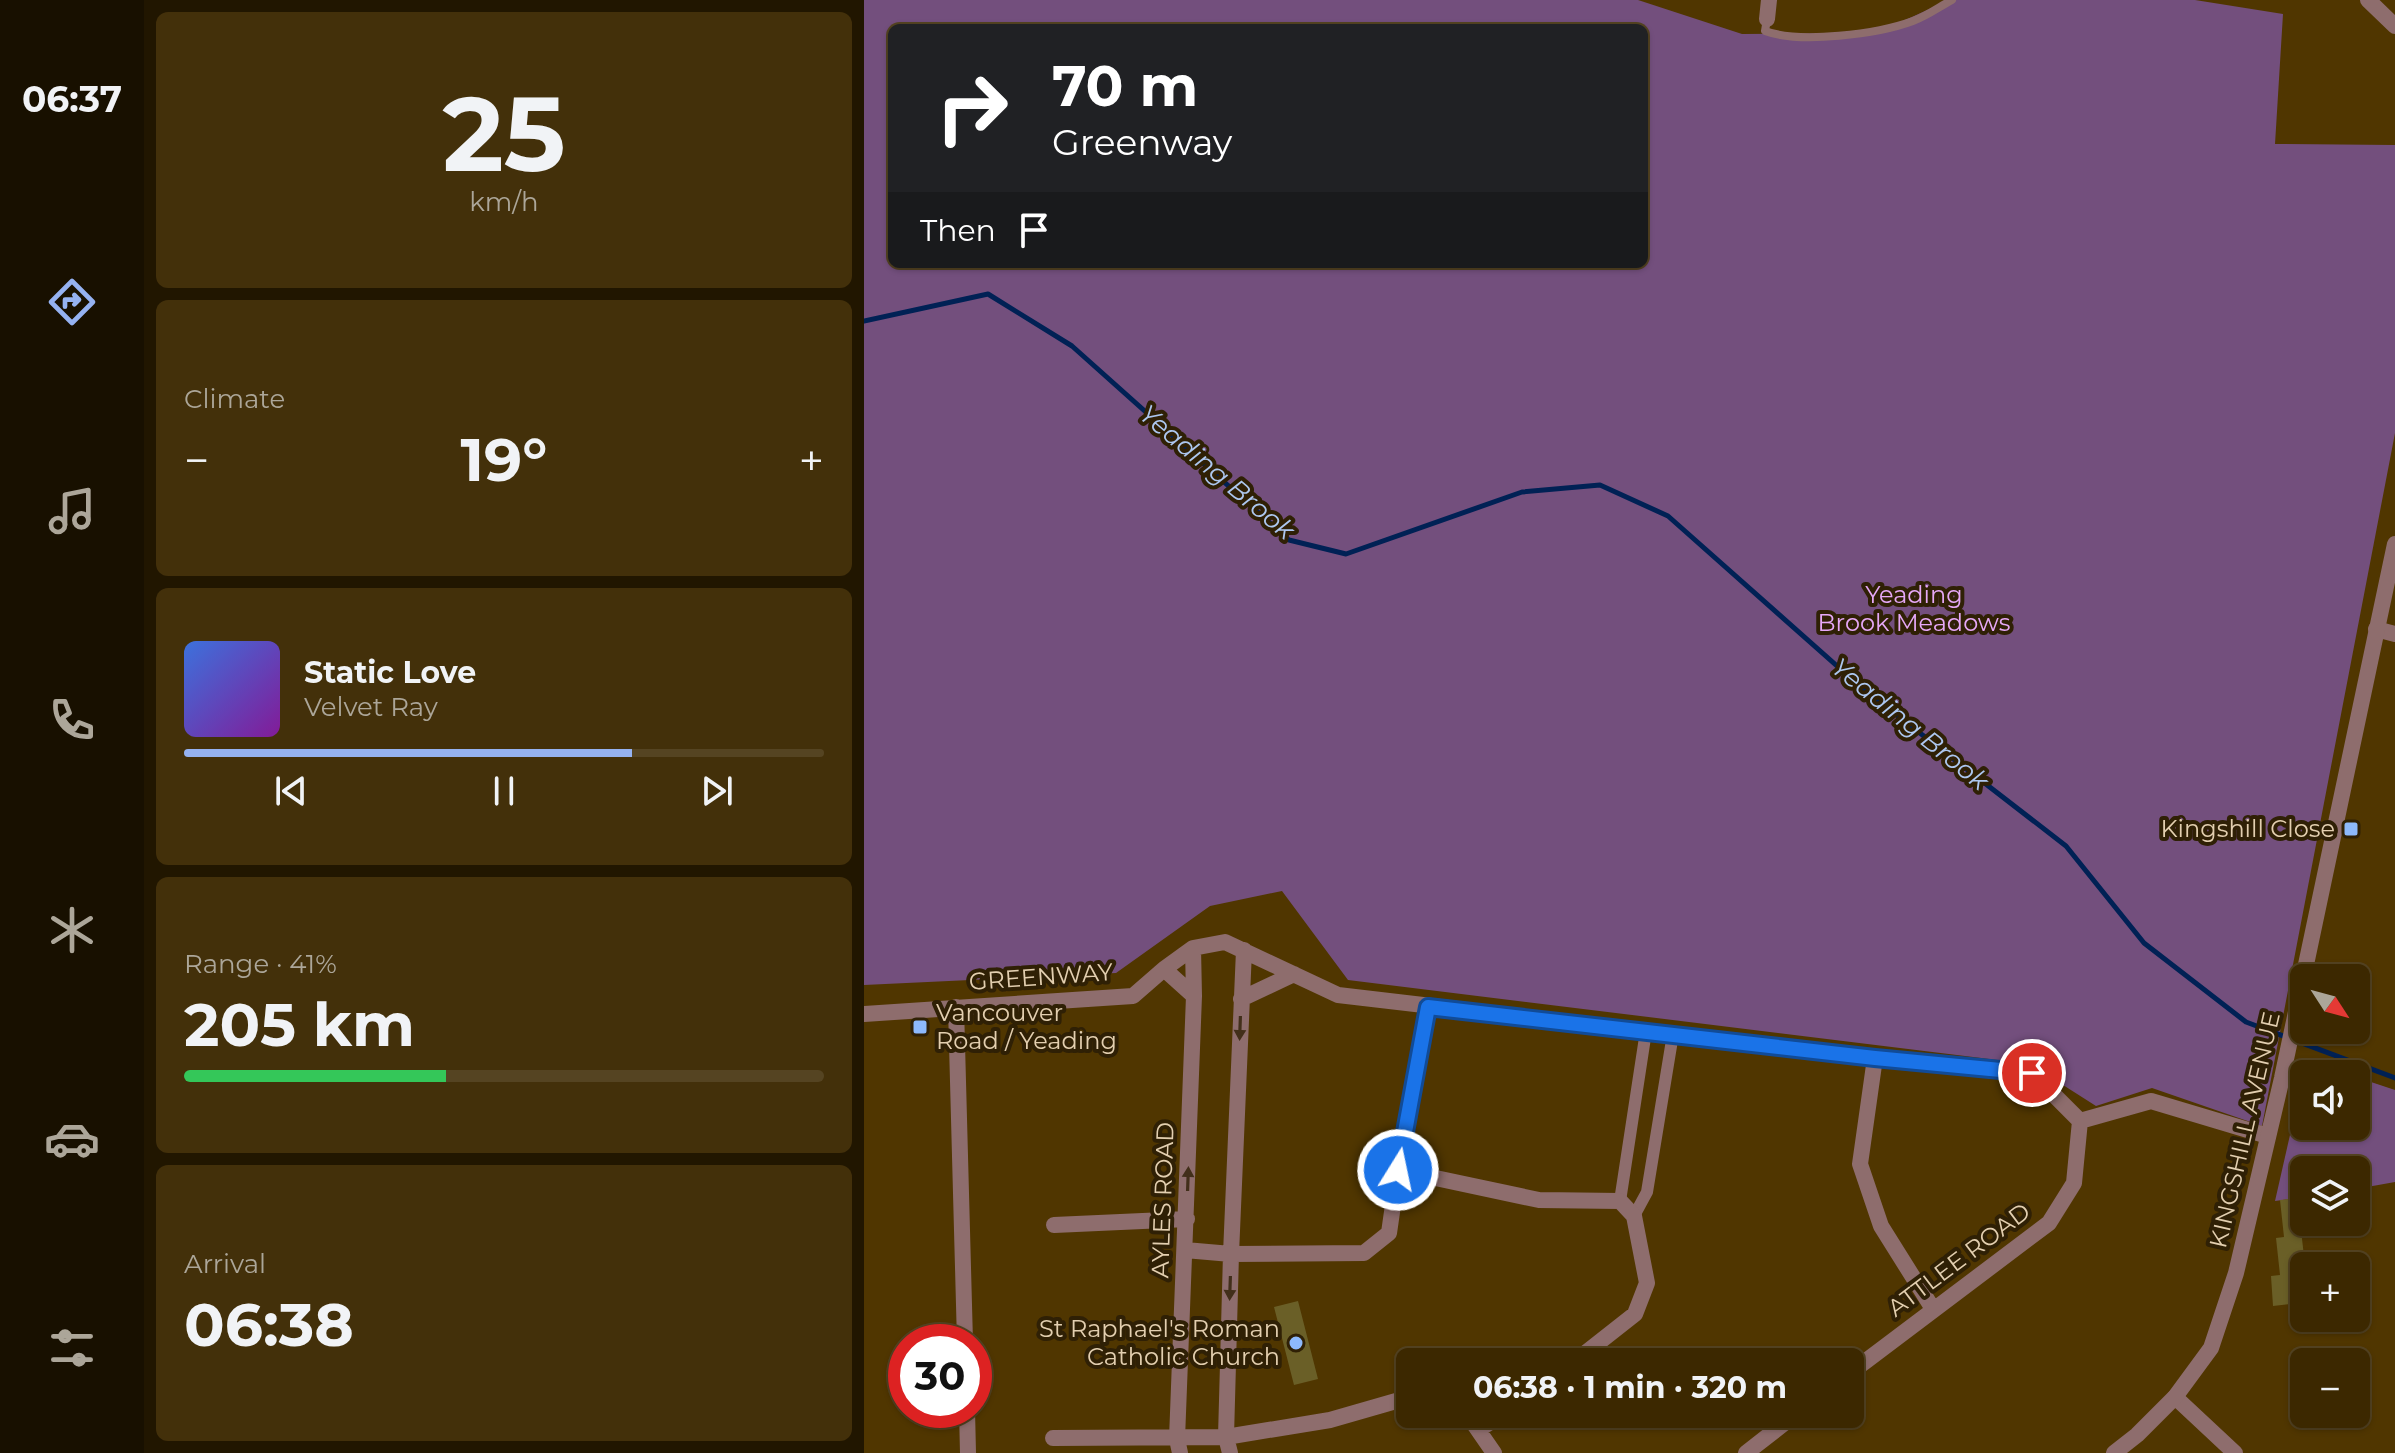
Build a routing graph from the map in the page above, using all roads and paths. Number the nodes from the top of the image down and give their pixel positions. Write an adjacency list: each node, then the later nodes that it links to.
1 (1769, 0): 4 (street)
2 (1952, 0): 4 (lane)
3 (2368, 0): 5 (street)
4 (1767, 19)
5 (2395, 26)
6 (2395, 544): 7 (street, KINGSHILL AVENUE)
7 (2376, 629): 8 (street); 22 (street, KINGSHILL AVENUE)
8 (2395, 634)
9 (1193, 948): 10 (street); 11 (street, GREENWAY); 13 (street, AYLES ROAD)
10 (1244, 950): 12 (street); 14 (street)
11 (1164, 969): 13 (street); 15 (street, GREENWAY)
12 (1294, 974): 14 (street); 16 (street)
13 (1194, 996): 26 (street, AYLES ROAD, one-way to 13)
14 (1241, 999): 29 (street, one-way to 29)
15 (956, 1007): 17 (street, GREENWAY); 31 (street)
16 (1428, 1007): 18 (street); 23 (street)
17 (864, 1014)
18 (1646, 1031): 19 (street); 24 (street)
19 (1673, 1034): 20 (street); 25 (street)
20 (1875, 1058): 21 (street); 30 (street)
21 (2080, 1121): 22 (street); 30 (street, ATTLEE ROAD)
22 (2268, 1136): 34 (street, KINGSHILL AVENUE)
23 (1398, 1170): 24 (street); 29 (street)
24 (1620, 1201): 25 (street)
25 (1634, 1216): 32 (street)
26 (1187, 1219): 27 (street); 28 (street, AYLES ROAD)
27 (1054, 1225)
28 (1185, 1250): 29 (street); 42 (street, AYLES ROAD)
29 (1231, 1254): 41 (street, one-way to 41)
30 (1933, 1309): 33 (street, ATTLEE ROAD)
31 (965, 1324)
32 (1592, 1348)
33 (1864, 1362)
34 (2175, 1397): 46 (street, KINGSHILL AVENUE); 47 (street)
35 (1396, 1401): 41 (street)
36 (967, 1428): 43 (street)
37 (1481, 1428): 39 (street)
38 (1778, 1428): 45 (street)
39 (1478, 1430): 44 (street)
40 (1053, 1438): 42 (street)
41 (1228, 1445): 42 (street)
42 (1179, 1446)
43 (968, 1453)
44 (1494, 1453)
45 (1746, 1453)
46 (2114, 1453)
47 (2235, 1453)

